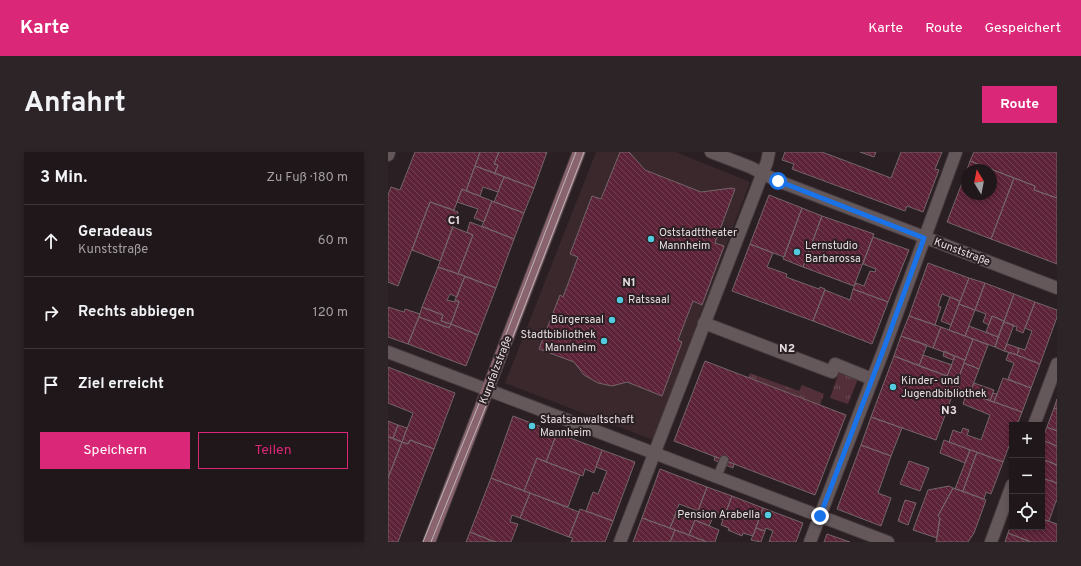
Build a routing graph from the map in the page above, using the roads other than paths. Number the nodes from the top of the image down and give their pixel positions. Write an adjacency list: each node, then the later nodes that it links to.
1 (389, 152): 6 (street)
2 (579, 152): 14 (street, Kurpfalzstraße)
3 (711, 152): 7 (street, Kunststraße)
4 (769, 152): 7 (street)
5 (956, 152): 8 (street)
6 (388, 155)
7 (762, 172): 8 (street, Kunststraße); 10 (street)
8 (924, 238): 9 (street, Kunststraße); 13 (street)
9 (1057, 288)
10 (704, 323): 13 (street); 16 (street)
11 (388, 352): 14 (street)
12 (1057, 364): 15 (street)
13 (872, 379): 20 (street)
14 (488, 390): 16 (street); 21 (street, Kurpfalzstraße)
15 (1035, 422)
16 (654, 453): 18 (street); 22 (street)
17 (724, 460): 18 (lane)
18 (717, 477): 20 (street)
19 (1009, 493): 25 (street)
20 (820, 516): 23 (street); 24 (street)
21 (429, 542)
22 (620, 542)
23 (810, 542)
24 (888, 542)
25 (991, 542)

